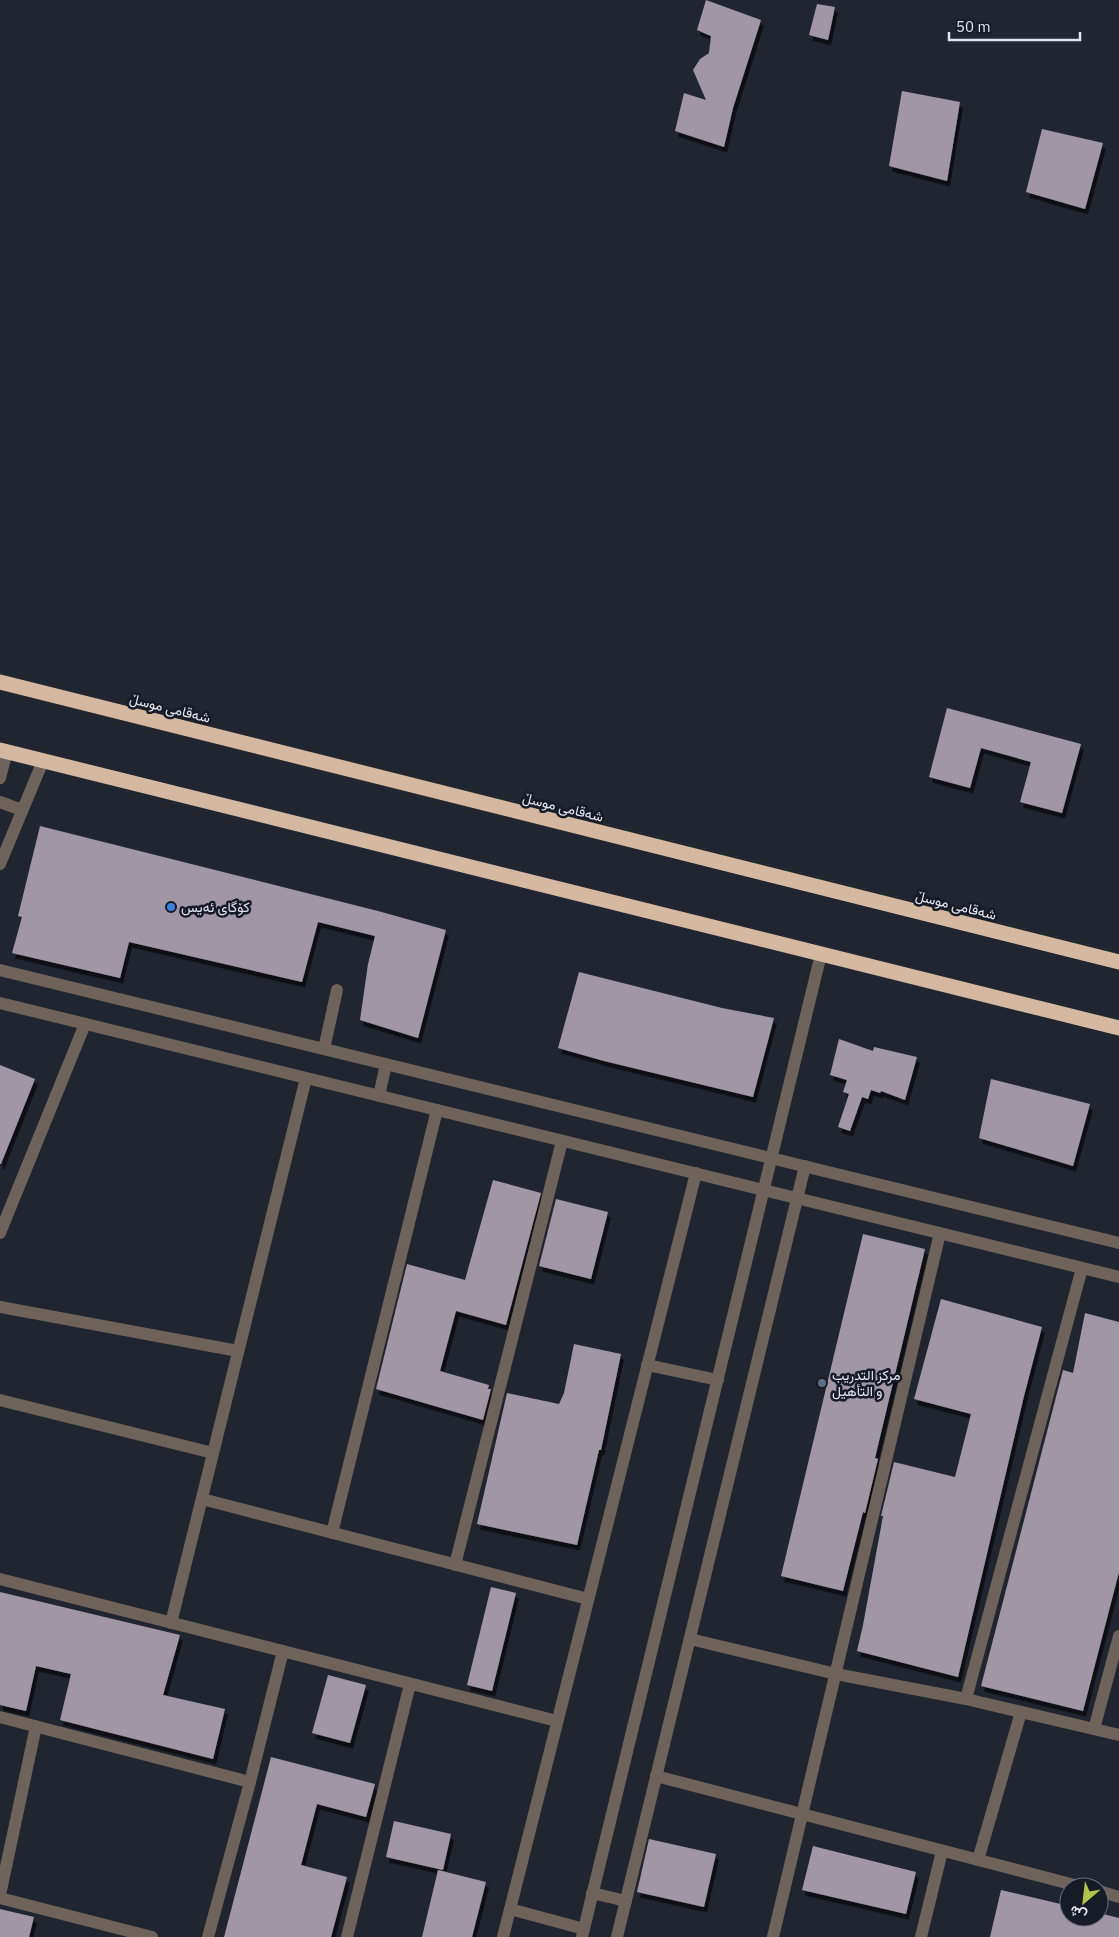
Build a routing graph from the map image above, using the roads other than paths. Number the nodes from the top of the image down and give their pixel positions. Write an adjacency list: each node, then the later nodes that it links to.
1 (0, 682): 9 (highway, شەقامی موسڵ)
2 (3, 751): 3 (highway); 4 (street)
3 (43, 761): 6 (street); 8 (highway)
4 (0, 778)
5 (0, 802): 6 (street)
6 (22, 810): 7 (street)
7 (0, 864)
8 (821, 954): 14 (highway); 21 (street)
9 (1119, 962)
10 (0, 970): 15 (street)
11 (338, 990): 15 (street)
12 (0, 1004): 13 (street)
13 (85, 1024): 17 (street); 26 (street)
14 (1119, 1028)
15 (324, 1048): 16 (street)
16 (386, 1064): 18 (street); 21 (street)
17 (306, 1078): 18 (street); 32 (street)
18 (379, 1096): 19 (street)
19 (437, 1110): 20 (street); 38 (street)
20 (562, 1141): 23 (street); 39 (street)
21 (771, 1158): 22 (street); 24 (street)
22 (806, 1166): 25 (street); 28 (street)
23 (696, 1173): 24 (street); 33 (street)
24 (764, 1190): 25 (street); 34 (street)
25 (798, 1198): 27 (street); 44 (street)
26 (0, 1233)
27 (940, 1233): 29 (street); 46 (street)
28 (1119, 1242)
29 (1082, 1268): 30 (street); 48 (street)
30 (1119, 1276)
31 (0, 1307): 32 (street)
32 (238, 1351): 36 (street)
33 (647, 1365): 34 (street); 41 (street)
34 (718, 1380): 61 (street)
35 (0, 1400): 36 (street)
36 (213, 1453): 37 (street)
37 (202, 1499): 38 (street); 42 (street)
38 (332, 1533): 39 (street)
39 (455, 1565): 41 (street)
40 (0, 1580): 42 (street)
41 (588, 1599): 51 (street)
42 (171, 1623): 45 (street)
43 (1119, 1636): 53 (street)
44 (690, 1639): 46 (street); 55 (street)
45 (283, 1651): 47 (street); 56 (street)
46 (836, 1674): 48 (street); 57 (street)
47 (410, 1684): 51 (street); 68 (street)
48 (966, 1699): 49 (street)
49 (1021, 1712): 53 (street); 59 (street)
50 (0, 1717): 52 (street)
51 (557, 1721): 64 (street)
52 (36, 1726): 56 (street); 62 (street)
53 (1094, 1730): 54 (street)
54 (1119, 1736)
55 (656, 1776): 57 (street); 63 (street)
56 (250, 1782): 67 (street)
57 (803, 1814): 58 (street); 71 (street)
58 (942, 1851): 59 (street); 72 (street)
59 (978, 1860): 60 (street)
60 (1059, 1881)
61 (592, 1893): 63 (street); 65 (street)
62 (0, 1896): 66 (street)
63 (626, 1901): 70 (street)
64 (510, 1909): 65 (street); 69 (street)
65 (583, 1933)
66 (152, 1937)
67 (208, 1937)
68 (346, 1937)
69 (503, 1937)
70 (617, 1937)
71 (773, 1937)
72 (921, 1937)

